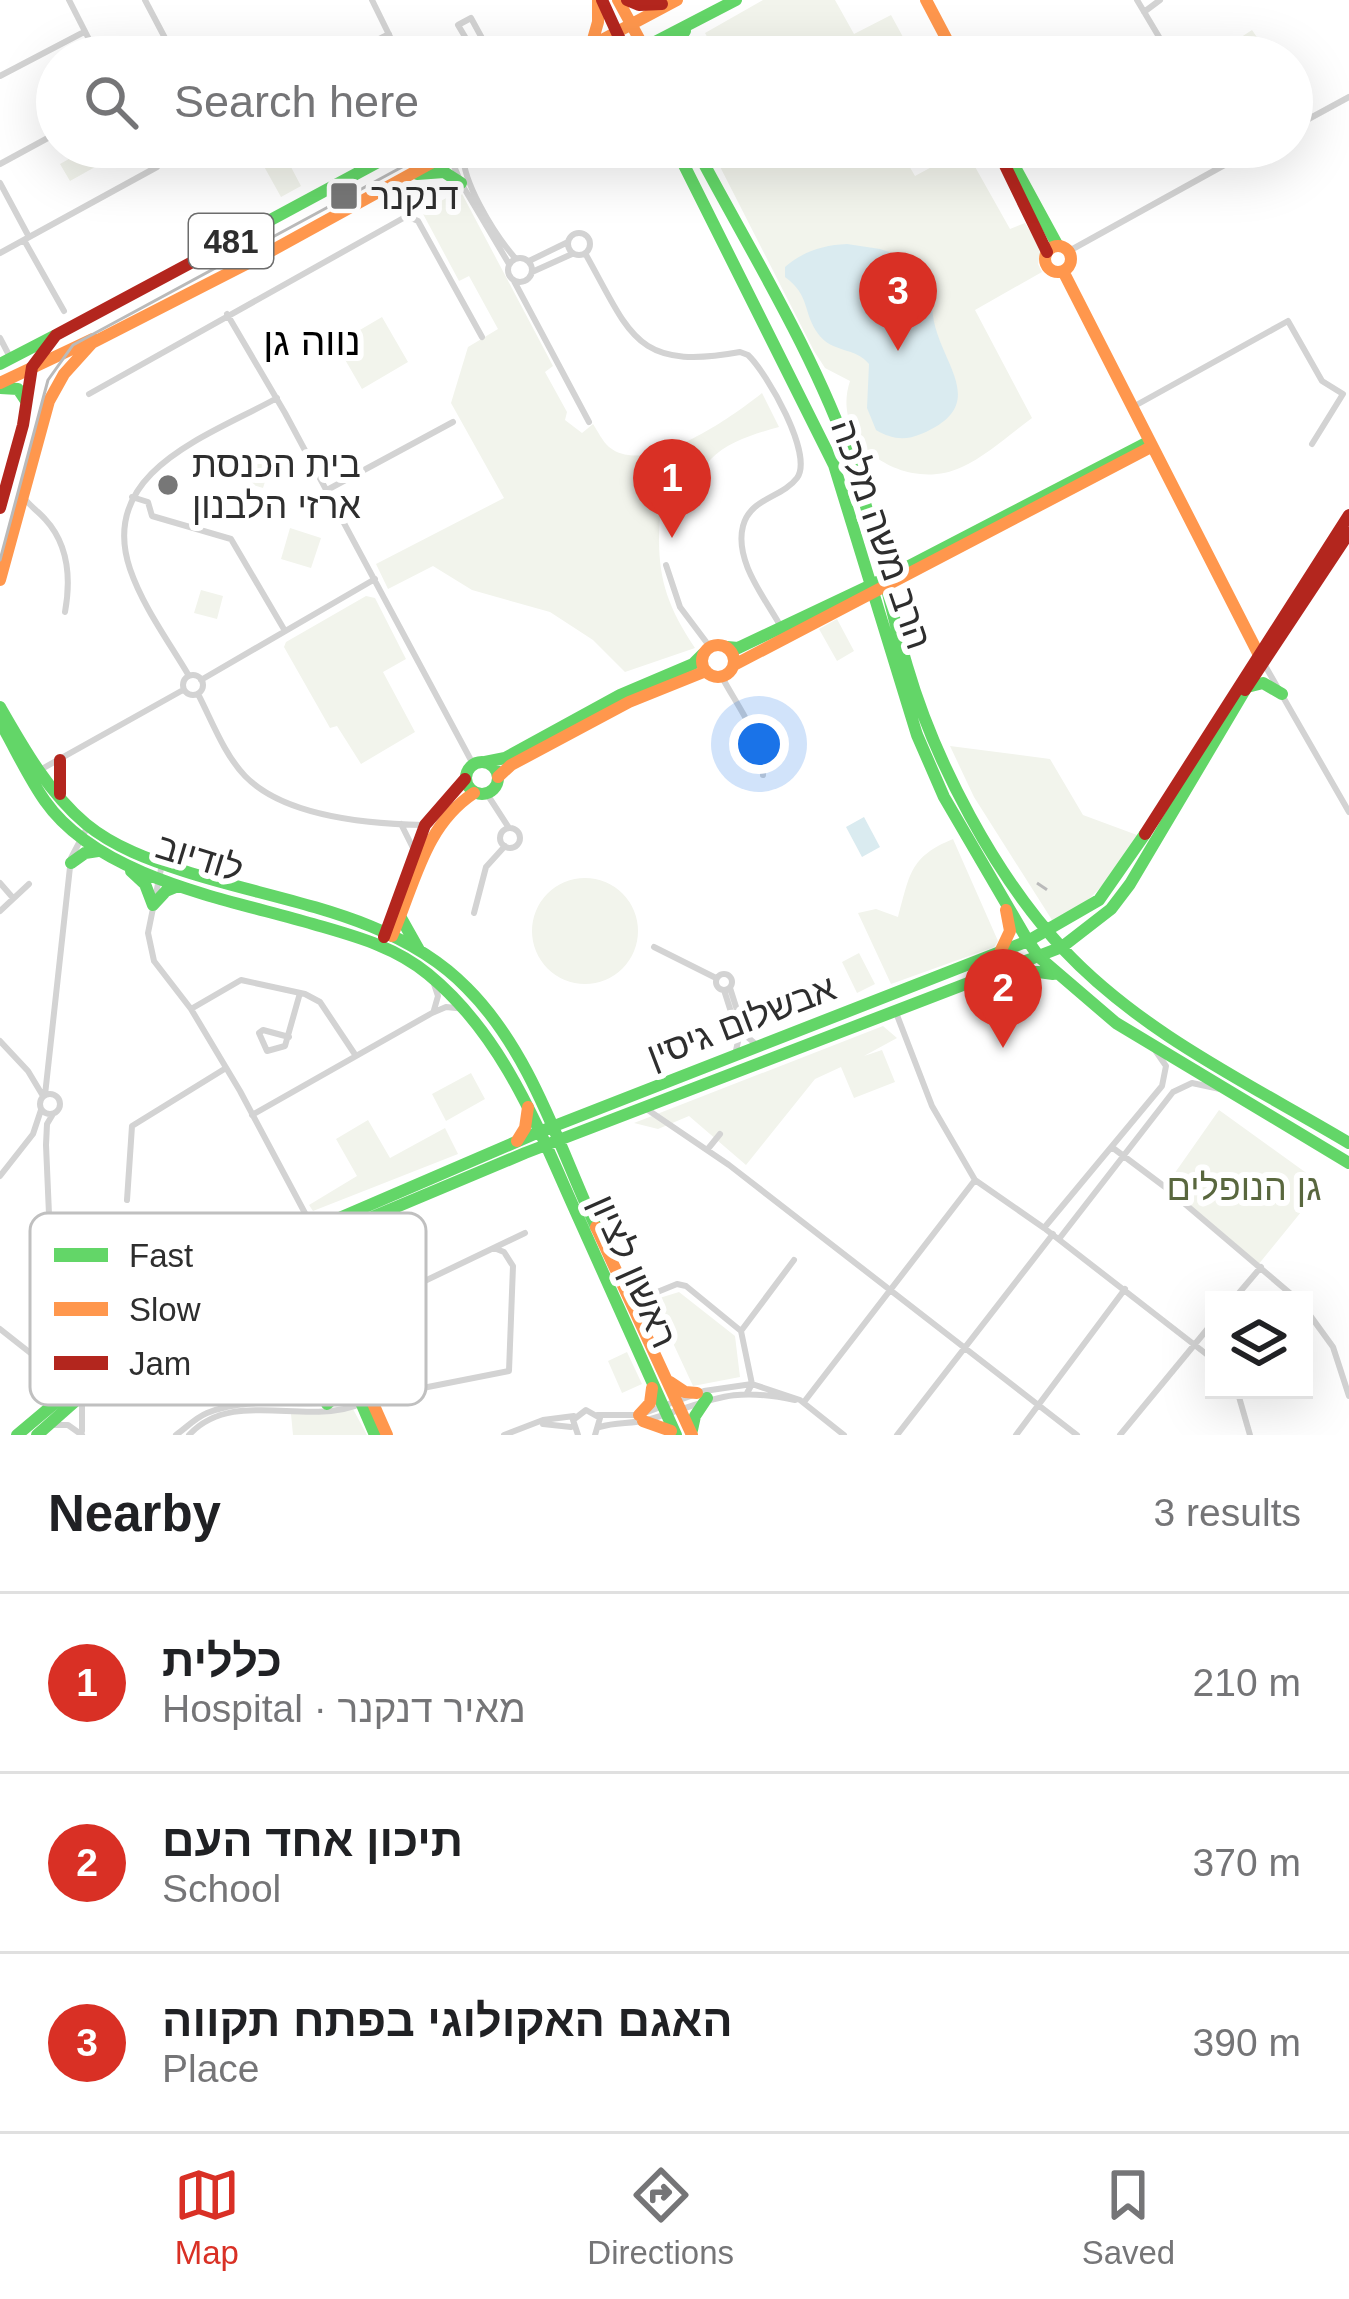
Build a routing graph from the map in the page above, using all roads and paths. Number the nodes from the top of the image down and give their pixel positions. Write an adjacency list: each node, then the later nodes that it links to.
1 (69, 0): 14 (street)
2 (145, 0): 19 (street)
3 (372, 0): 16 (street)
4 (600, 0): 15 (street); 23 (street)
5 (622, 0): 10 (street); 13 (street)
6 (736, 0): 12 (street)
7 (923, 0): 29 (street)
8 (1137, 0): 11 (street)
9 (1160, 0): 11 (street)
10 (674, 2): 13 (street)
11 (1144, 12): 30 (street)
12 (696, 21): 27 (street); 28 (street)
13 (631, 24): 15 (street); 26 (street)
14 (84, 32): 17 (street); 18 (street)
15 (616, 32): 24 (street); 25 (street)
16 (389, 34): 20 (street)
17 (76, 36)
18 (86, 36)
19 (164, 36)
20 (385, 36)
21 (465, 36): 22 (street)
22 (481, 36)
23 (594, 36)
24 (608, 36)
25 (618, 36)
26 (637, 36)
27 (672, 36)
28 (679, 36)
29 (941, 36)
30 (1158, 36)
31 (36, 57): 32 (street)
32 (0, 76)
33 (1349, 97): 34 (street)
34 (1313, 117)
35 (36, 144): 36 (street)
36 (0, 164)
37 (153, 168): 49 (street)
38 (367, 168): 62 (street, 481)
39 (420, 168): 46 (street, 481)
40 (457, 168): 48 (street)
41 (465, 168): 55 (street)
42 (686, 168): 86 (street, הרב משה מלכה)
43 (706, 168): 89 (street, הרב משה מלכה)
44 (1012, 168): 51 (street)
45 (1217, 168): 51 (street)
46 (408, 175): 48 (street); 63 (street, 481)
47 (0, 182): 49 (street)
48 (460, 183): 55 (street)
49 (27, 238): 52 (street); 60 (street)
50 (568, 242): 53 (street); 54 (street); 56 (street)
51 (1058, 249): 58 (street); 58 (street)
52 (0, 253)
53 (585, 253): 54 (street); 94 (street)
54 (574, 254): 57 (street)
55 (512, 261): 56 (street); 59 (street)
56 (529, 261): 57 (street)
57 (532, 272): 59 (street)
58 (1064, 272): 72 (street)
59 (514, 281): 74 (street)
60 (64, 311)
61 (227, 314): 65 (street); 69 (street); 70 (street)
62 (56, 335): 66 (street, 481); 67 (street, 481)
63 (100, 336): 67 (street); 78 (street, 481)
64 (0, 338): 66 (street)
65 (482, 338)
66 (5, 362): 68 (street)
67 (32, 368): 68 (street); 71 (street, 481)
68 (0, 384): 71 (street)
69 (88, 394)
70 (277, 398): 77 (street); 79 (street)
71 (27, 404): 80 (street, 481)
72 (1130, 408): 75 (street); 76 (street)
73 (453, 422): 77 (street)
74 (589, 422)
75 (1149, 444): 89 (street); 95 (street)
76 (1312, 444)
77 (327, 490): 87 (street)
78 (22, 492): 81 (street); 83 (street, 481)
79 (132, 497): 96 (street); 103 (street)
80 (0, 508)
81 (33, 509): 83 (street); 93 (street)
82 (1349, 515): 97 (street, אבשלום גיסין)
83 (14, 521): 88 (street, 481)
84 (1349, 533): 100 (street, אבשלום גיסין)
85 (666, 566): 99 (street)
86 (864, 568): 90 (street, הרב משה מלכה); 91 (street)
87 (376, 579): 96 (street); 113 (street)
88 (0, 580)
89 (892, 580): 90 (street); 92 (street, הרב משה מלכה)
90 (871, 591): 91 (street); 92 (street, הרב משה מלכה)
91 (854, 599): 92 (street); 94 (street); 101 (street)
92 (884, 608): 135 (street, הרב משה מלכה); 142 (street, הרב משה מלכה)
93 (65, 612)
94 (782, 627): 98 (street)
95 (1245, 628): 97 (street); 100 (street)
96 (286, 631): 105 (street)
97 (1271, 633): 100 (street, אבשלום גיסין)
98 (727, 647): 99 (street); 101 (street)
99 (706, 651): 102 (street); 113 (street)
100 (1261, 657): 106 (street, אבשלום גיסין); 109 (street); 142 (street, אבשלום גיסין)
101 (734, 665): 104 (street)
102 (706, 671): 104 (street); 116 (street)
103 (189, 676): 105 (street); 107 (street)
104 (722, 677): 115 (street)
105 (202, 680): 108 (street)
106 (1247, 689): 109 (street); 141 (street, אבשלום גיסין)
107 (183, 690): 108 (street); 112 (street)
108 (198, 694): 121 (street)
109 (1282, 694): 120 (street)
110 (0, 707): 114 (street)
111 (0, 722): 114 (street)
112 (60, 760): 114 (street); 119 (street)
113 (479, 763): 116 (street); 117 (street)
114 (35, 773): 119 (street, לודיוב); 124 (street, לודיוב)
115 (763, 775)
116 (498, 777): 118 (street)
117 (465, 779): 118 (street); 122 (street)
118 (481, 794): 123 (street); 139 (street)
119 (66, 804): 124 (street, לודיוב)
120 (1349, 812)
121 (401, 824): 122 (street); 127 (street)
122 (425, 825): 127 (street)
123 (509, 828): 125 (street); 125 (street)
124 (84, 832): 126 (street, לודיוב); 128 (street); 130 (street, לודיוב)
125 (505, 846): 138 (street)
126 (100, 851): 128 (street); 129 (street, לודיוב)
127 (415, 852): 139 (street)
128 (71, 862): 168 (street)
129 (123, 864): 130 (street, לודיוב); 136 (street)
130 (160, 871): 133 (street, לודיוב); 136 (street); 140 (street, לודיוב)
131 (0, 883): 134 (street)
132 (29, 884): 134 (street)
133 (186, 885): 136 (street); 143 (street, לודיוב)
134 (13, 898): 137 (street)
135 (1005, 904): 144 (street, הרב משה מלכה); 147 (street)
136 (153, 905): 157 (street)
137 (0, 911)
138 (474, 913)
139 (396, 915): 140 (street); 143 (street); 148 (street)
140 (364, 923): 143 (street, לודיוב)
141 (1085, 930): 146 (street, אבשלום גיסין); 154 (street)
142 (1049, 931): 144 (street, אבשלום גיסין); 146 (street, הרב משה מלכה)
143 (387, 937): 148 (street); 150 (street)
144 (1028, 940): 147 (street, אבשלום גיסין); 149 (street, הרב משה מלכה)
145 (654, 946): 152 (street)
146 (1062, 947): 149 (street, אבשלום גיסין); 154 (street, הרב משה מלכה)
147 (999, 952): 163 (street, אבשלום גיסין)
148 (422, 954): 173 (street)
149 (1039, 957): 151 (street, אבשלום גיסין); 153 (street, הרב משה מלכה)
150 (425, 971): 158 (street); 160 (street)
151 (999, 971): 153 (street); 159 (street, אבשלום גיסין)
152 (716, 978): 155 (street); 155 (street)
153 (1064, 980): 164 (street, הרב משה מלכה)
154 (1095, 980): 182 (street, הרב משה מלכה)
155 (727, 989): 163 (street); 165 (street)
156 (301, 993): 157 (street); 161 (street); 166 (street)
157 (190, 1009): 167 (street)
158 (469, 1009): 160 (street); 173 (street)
159 (895, 1010): 174 (street, אבשלום גיסין); 190 (street)
160 (432, 1013): 166 (street)
161 (289, 1037): 161 (street)
162 (0, 1041): 169 (street)
163 (758, 1046): 165 (street, אבשלום גיסין)
164 (1153, 1047): 170 (street, הרב משה מלכה); 184 (street)
165 (736, 1055): 178 (street, אבשלום גיסין)
166 (356, 1056): 177 (street)
167 (226, 1068): 177 (street); 191 (street)
168 (50, 1077): 169 (street); 171 (street); 172 (street)
169 (34, 1080): 172 (street)
170 (1226, 1091): 186 (street); 187 (street, הרב משה מלכה)
171 (55, 1095): 172 (street); 176 (street)
172 (44, 1096): 175 (street)
173 (533, 1103): 178 (street); 181 (street, ראשון לציון); 183 (street)
174 (645, 1108): 179 (street, אבשלום גיסין); 185 (street)
175 (41, 1110): 176 (street); 189 (street)
176 (52, 1114): 192 (street)
177 (252, 1114): 193 (street)
178 (570, 1120): 181 (street, אבשלום גיסין)
179 (583, 1132): 181 (street, אבשלום גיסין); 188 (street)
180 (720, 1133): 185 (street)
181 (548, 1137): 183 (street, אבשלום גיסין); 188 (street, ראשון לציון)
182 (1349, 1143)
183 (520, 1148): 188 (street); 194 (street, אבשלום גיסין); 195 (street, אבשלום גיסין)
184 (1113, 1148): 186 (street); 196 (street)
185 (707, 1150): 206 (street)
186 (1123, 1155): 198 (street); 201 (street)
187 (1349, 1163)
188 (560, 1165): 216 (street, ראשון לציון)
189 (0, 1175)
190 (975, 1180): 196 (street); 206 (street)
191 (127, 1200)
192 (49, 1213)
193 (305, 1213)
194 (345, 1213)
195 (375, 1213)
196 (1045, 1228): 198 (street)
197 (525, 1233): 199 (street)
198 (1056, 1237): 203 (street); 213 (street)
199 (494, 1248): 202 (street); 218 (street)
200 (794, 1260): 210 (street)
201 (1261, 1268): 204 (street); 205 (street)
202 (426, 1280)
203 (1126, 1289): 212 (street); 223 (street)
204 (1240, 1291)
205 (1288, 1291)
206 (888, 1292): 213 (street); 222 (street)
207 (645, 1297): 210 (street)
208 (1313, 1319): 220 (street)
209 (0, 1329): 215 (street)
210 (741, 1331): 217 (street)
211 (1205, 1332): 212 (street)
212 (1196, 1342): 214 (street); 252 (street)
213 (964, 1348): 223 (street); 249 (street)
214 (1205, 1351)
215 (30, 1352)
216 (659, 1380): 219 (street); 231 (street, ראשון לציון); 234 (street)
217 (748, 1387): 219 (street); 222 (street)
218 (426, 1388)
219 (702, 1395): 231 (street); 247 (street)
220 (1349, 1396)
221 (1240, 1399): 253 (street)
222 (804, 1402): 248 (street)
223 (1039, 1404): 250 (street); 251 (street)
224 (57, 1405): 240 (street, אבשלום גיסין)
225 (64, 1405): 238 (street, אבשלום גיסין)
226 (78, 1405): 241 (street)
227 (247, 1405): 242 (street)
228 (348, 1405): 243 (street)
229 (366, 1405): 244 (street)
230 (367, 1405): 245 (street)
231 (671, 1407): 234 (street); 239 (street, ראשון לציון); 247 (street, ראשון לציון)
232 (597, 1415): 233 (street); 234 (street); 237 (street)
233 (574, 1416): 235 (street); 236 (street)
234 (641, 1418): 237 (street); 239 (street)
235 (527, 1425): 236 (street); 246 (street)
236 (576, 1431)
237 (597, 1431)
238 (41, 1432): 241 (street)
239 (676, 1434)
240 (17, 1435)
241 (82, 1435)
242 (176, 1435)
243 (189, 1435)
244 (375, 1435)
245 (387, 1435)
246 (504, 1435)
247 (692, 1435)
248 (844, 1435)
249 (897, 1435)
250 (1016, 1435)
251 (1077, 1435)
252 (1120, 1435)
253 (1250, 1435)

